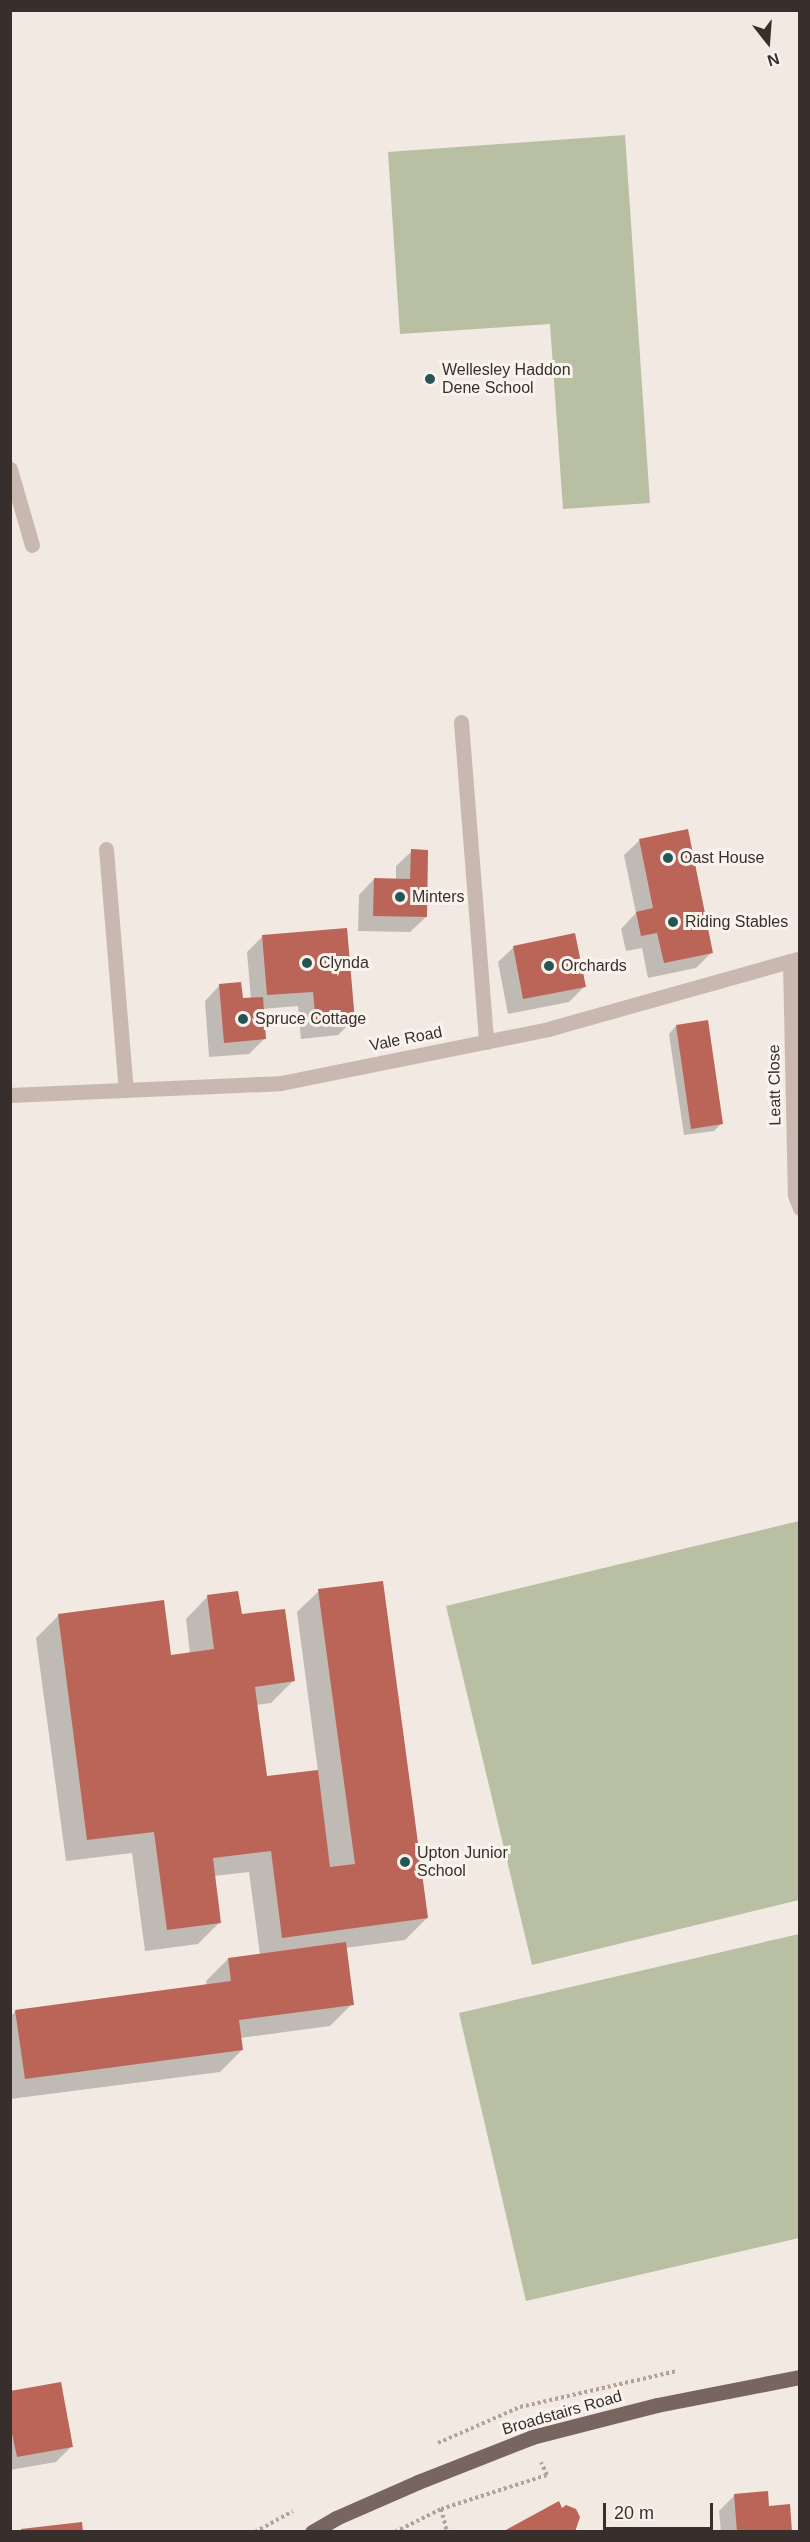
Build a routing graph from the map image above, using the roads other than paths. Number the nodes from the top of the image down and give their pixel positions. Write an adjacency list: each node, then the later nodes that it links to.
1 (10, 469): 2 (street)
2 (32, 545)
3 (460, 722): 6 (street)
4 (105, 849): 7 (street)
5 (795, 959): 6 (street, Vale Road); 9 (street, Leatt Close)
6 (486, 1042): 7 (street, Vale Road)
7 (126, 1090): 8 (street, Vale Road)
8 (10, 1095)
9 (800, 1208)
10 (800, 2377): 11 (main road, Broadstairs Road)
11 (312, 2532)

